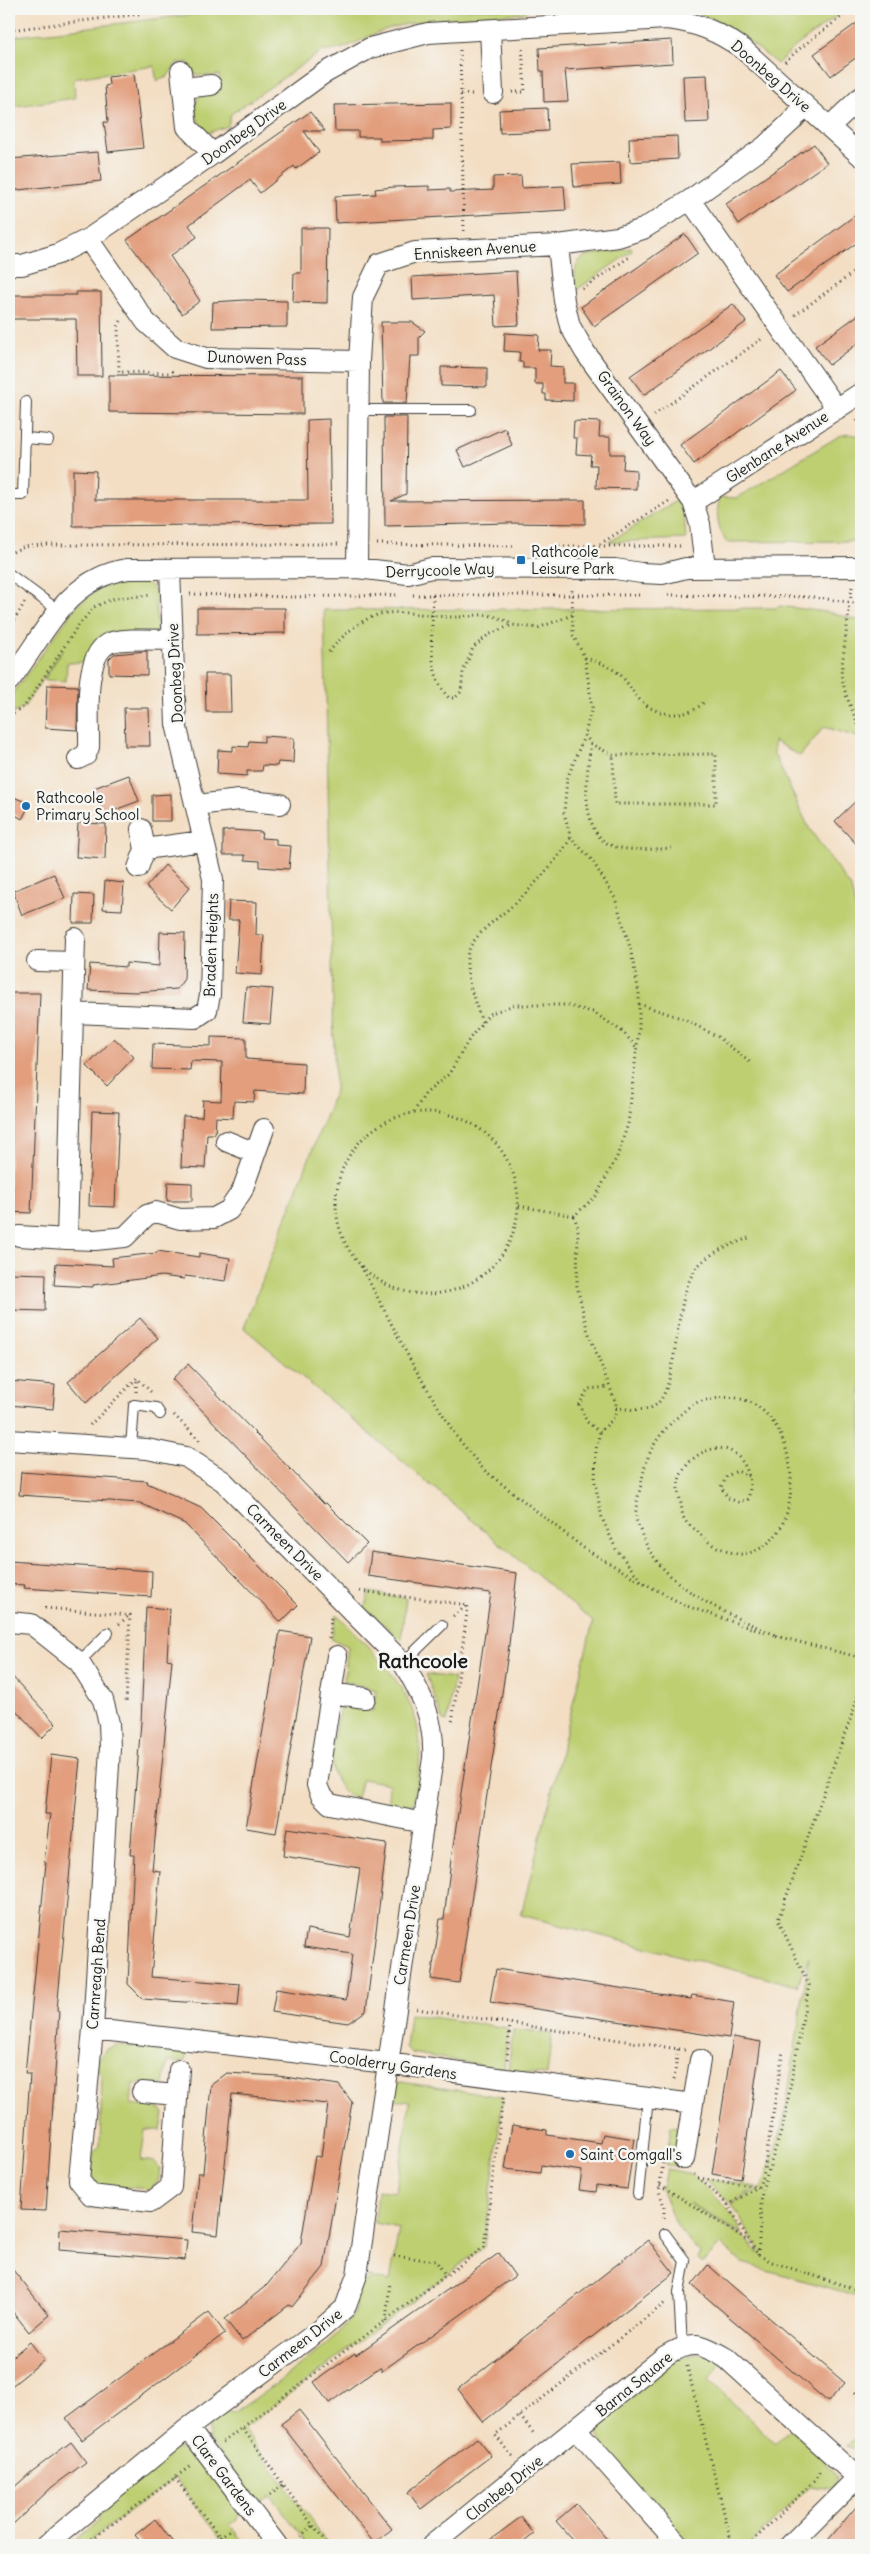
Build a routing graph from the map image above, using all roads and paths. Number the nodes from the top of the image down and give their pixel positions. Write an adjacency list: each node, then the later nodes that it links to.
1 (179, 9): 3 (path)
2 (852, 9): 6 (path)
3 (9, 30)
4 (490, 30): 5 (street, Doonbeg Drive); 6 (street, Doonbeg Drive); 8 (street)
5 (460, 32): 12 (street, Doonbeg Drive); 18 (path)
6 (772, 75): 10 (street, Doonbeg Drive)
7 (211, 85): 12 (street)
8 (493, 93)
9 (861, 97): 11 (street)
10 (805, 105): 11 (street, Doonbeg Drive); 14 (street, Enniskeen Avenue)
11 (829, 127): 13 (street, Doonbeg Drive)
12 (213, 154): 16 (street, Doonbeg Drive)
13 (861, 156)
14 (690, 200): 15 (street, Enniskeen Avenue); 23 (street)
15 (643, 229): 17 (street, Enniskeen Avenue); 22 (path)
16 (88, 239): 19 (street, Doonbeg Drive); 21 (street, Dunowen Pass)
17 (558, 245): 18 (street, Enniskeen Avenue); 22 (street, Grainon Way)
18 (464, 249): 25 (street, Enniskeen Avenue)
19 (9, 265)
20 (861, 268): 23 (path)
21 (129, 298): 24 (street, Dunowen Pass); 24 (path)
22 (564, 301): 31 (street, Grainon Way)
23 (778, 326): 28 (street); 31 (path)
24 (206, 358): 25 (street, Dunowen Pass)
25 (359, 361): 29 (street, Enniskeen Avenue)
26 (861, 393): 28 (street, Glenbane Avenue)
27 (26, 402): 32 (lane)
28 (837, 409): 35 (street, Glenbane Avenue)
29 (359, 410): 30 (lane); 36 (street, Enniskeen Avenue)
30 (471, 410)
31 (639, 426): 35 (street, Grainon Way)
32 (26, 438): 33 (lane); 34 (lane)
33 (48, 440)
34 (9, 495)
35 (689, 496): 37 (path); 39 (street, Grainon Way)
36 (358, 544): 38 (path); 41 (path); 43 (street, Enniskeen Avenue)
37 (600, 545): 39 (path); 40 (path)
38 (515, 546)
39 (704, 546): 45 (street, Grainon Way)
40 (554, 547)
41 (9, 555)
42 (858, 567): 45 (street, Derrycoole Way); 56 (path)
43 (357, 568): 44 (street, Derrycoole Way); 46 (street, Derrycoole Way)
44 (572, 568): 45 (street, Derrycoole Way); 55 (path)
45 (705, 568)
46 (170, 569): 49 (street, Doonbeg Drive); 58 (street, Derrycoole Way)
47 (9, 574): 48 (lane)
48 (30, 592): 58 (lane); 62 (path)
49 (171, 594): 50 (path); 63 (street, Doonbeg Drive); 68 (path)
50 (401, 595)
51 (408, 595): 52 (path)
52 (433, 595): 55 (path); 59 (path)
53 (650, 595): 55 (path)
54 (658, 595): 56 (path)
55 (572, 596): 60 (path)
56 (850, 601): 57 (path); 69 (path)
57 (861, 604)
58 (59, 612): 66 (street, Derrycoole Way)
59 (432, 614): 61 (path); 61 (path); 64 (path)
60 (572, 616): 61 (path); 65 (path)
61 (512, 625)
62 (9, 629)
63 (172, 640): 73 (street); 75 (street, Doonbeg Drive)
64 (330, 652)
65 (585, 658): 67 (path); 70 (path)
66 (9, 682)
67 (704, 702)
68 (9, 716)
69 (861, 732)
70 (585, 734): 71 (path); 77 (path)
71 (591, 744): 72 (path); 79 (path)
72 (613, 755): 72 (path)
73 (78, 759)
74 (280, 804): 75 (street)
75 (197, 806): 78 (street, Braden Heights)
76 (141, 829): 80 (street)
77 (571, 838): 85 (path); 87 (path)
78 (202, 841): 80 (street); 86 (street, Braden Heights)
79 (672, 848)
80 (145, 849): 81 (street)
81 (138, 868)
82 (75, 938): 84 (street)
83 (37, 961): 84 (street)
84 (74, 962): 86 (street)
85 (639, 1004): 88 (path); 89 (path)
86 (74, 1012): 98 (street)
87 (482, 1022): 88 (path); 90 (path)
88 (637, 1048): 95 (path)
89 (752, 1064)
90 (414, 1113): 94 (path); 99 (path)
91 (264, 1129): 93 (street)
92 (226, 1142): 93 (street)
93 (255, 1153): 98 (street)
94 (519, 1206): 95 (path); 99 (path)
95 (574, 1216): 100 (path)
96 (18, 1236): 98 (street)
97 (749, 1238): 101 (path)
98 (67, 1239)
99 (359, 1263): 107 (path)
100 (609, 1387): 101 (path); 103 (path)
101 (616, 1408): 103 (path)
102 (160, 1414): 105 (lane)
103 (600, 1432): 107 (path)
104 (9, 1440): 105 (street, Carmeen Drive)
105 (131, 1448): 108 (street, Carmeen Drive)
106 (749, 1476): 106 (path); 112 (path)
107 (642, 1582): 112 (path)
108 (333, 1591): 113 (path); 115 (street, Carmeen Drive)
109 (9, 1622): 114 (street, Carnreagh Bend)
110 (442, 1625): 115 (lane)
111 (108, 1634): 114 (lane)
112 (778, 1636): 116 (path)
113 (337, 1656): 118 (street)
114 (79, 1662): 122 (street, Carnreagh Bend)
115 (403, 1663): 120 (street, Carmeen Drive)
116 (861, 1667)
117 (861, 1673): 141 (path)
118 (331, 1693): 119 (street); 120 (street)
119 (365, 1698)
120 (424, 1823): 121 (street, Carmeen Drive)
121 (396, 2006): 123 (path); 126 (street, Carmeen Drive)
122 (93, 2029): 126 (street, Coolderry Gardens); 129 (street, Carnreagh Bend)
123 (678, 2048): 125 (path); 131 (path)
124 (783, 2052): 136 (path)
125 (700, 2060): 132 (street)
126 (387, 2063): 130 (street, Coolderry Gardens); 151 (street, Carmeen Drive)
127 (179, 2070): 129 (street, Carnreagh Bend)
128 (142, 2092): 129 (street)
129 (177, 2095)
130 (648, 2098): 131 (street, Coolderry Gardens); 137 (lane)
131 (671, 2100): 132 (street, Coolderry Gardens)
132 (693, 2104): 133 (street)
133 (688, 2166): 134 (path)
134 (697, 2178): 136 (path); 138 (path)
135 (660, 2185): 140 (path)
136 (758, 2187): 138 (path)
137 (638, 2194)
138 (728, 2205): 140 (path)
139 (665, 2234): 146 (lane)
140 (747, 2239): 141 (path)
141 (758, 2255): 145 (path)
142 (394, 2256): 143 (path)
143 (446, 2276)
144 (390, 2282): 147 (path)
145 (861, 2291)
146 (679, 2292): 148 (lane); 155 (path)
147 (386, 2321)
148 (682, 2346): 153 (street, Barna Square); 154 (street, Barna Square); 170 (path)
149 (855, 2392): 150 (path)
150 (861, 2398)
151 (188, 2428): 164 (street, Carmeen Drive); 166 (street, Clare Gardens)
152 (243, 2428): 158 (path)
153 (577, 2430): 155 (street, Clonbeg Drive); 169 (street)
154 (832, 2455): 156 (street, Barna Square); 171 (path)
155 (524, 2472): 168 (street, Clonbeg Drive)
156 (860, 2476): 172 (street)
157 (175, 2478): 163 (path)
158 (283, 2486): 159 (path); 160 (path)
159 (270, 2495)
160 (313, 2526): 162 (path); 167 (path)
161 (232, 2528): 163 (path)
162 (300, 2536)
163 (220, 2538): 165 (path)
164 (46, 2545)
165 (226, 2545)
166 (277, 2545)
167 (327, 2545)
168 (432, 2545)
169 (679, 2545)
170 (732, 2545)
171 (749, 2545)
172 (790, 2545)

